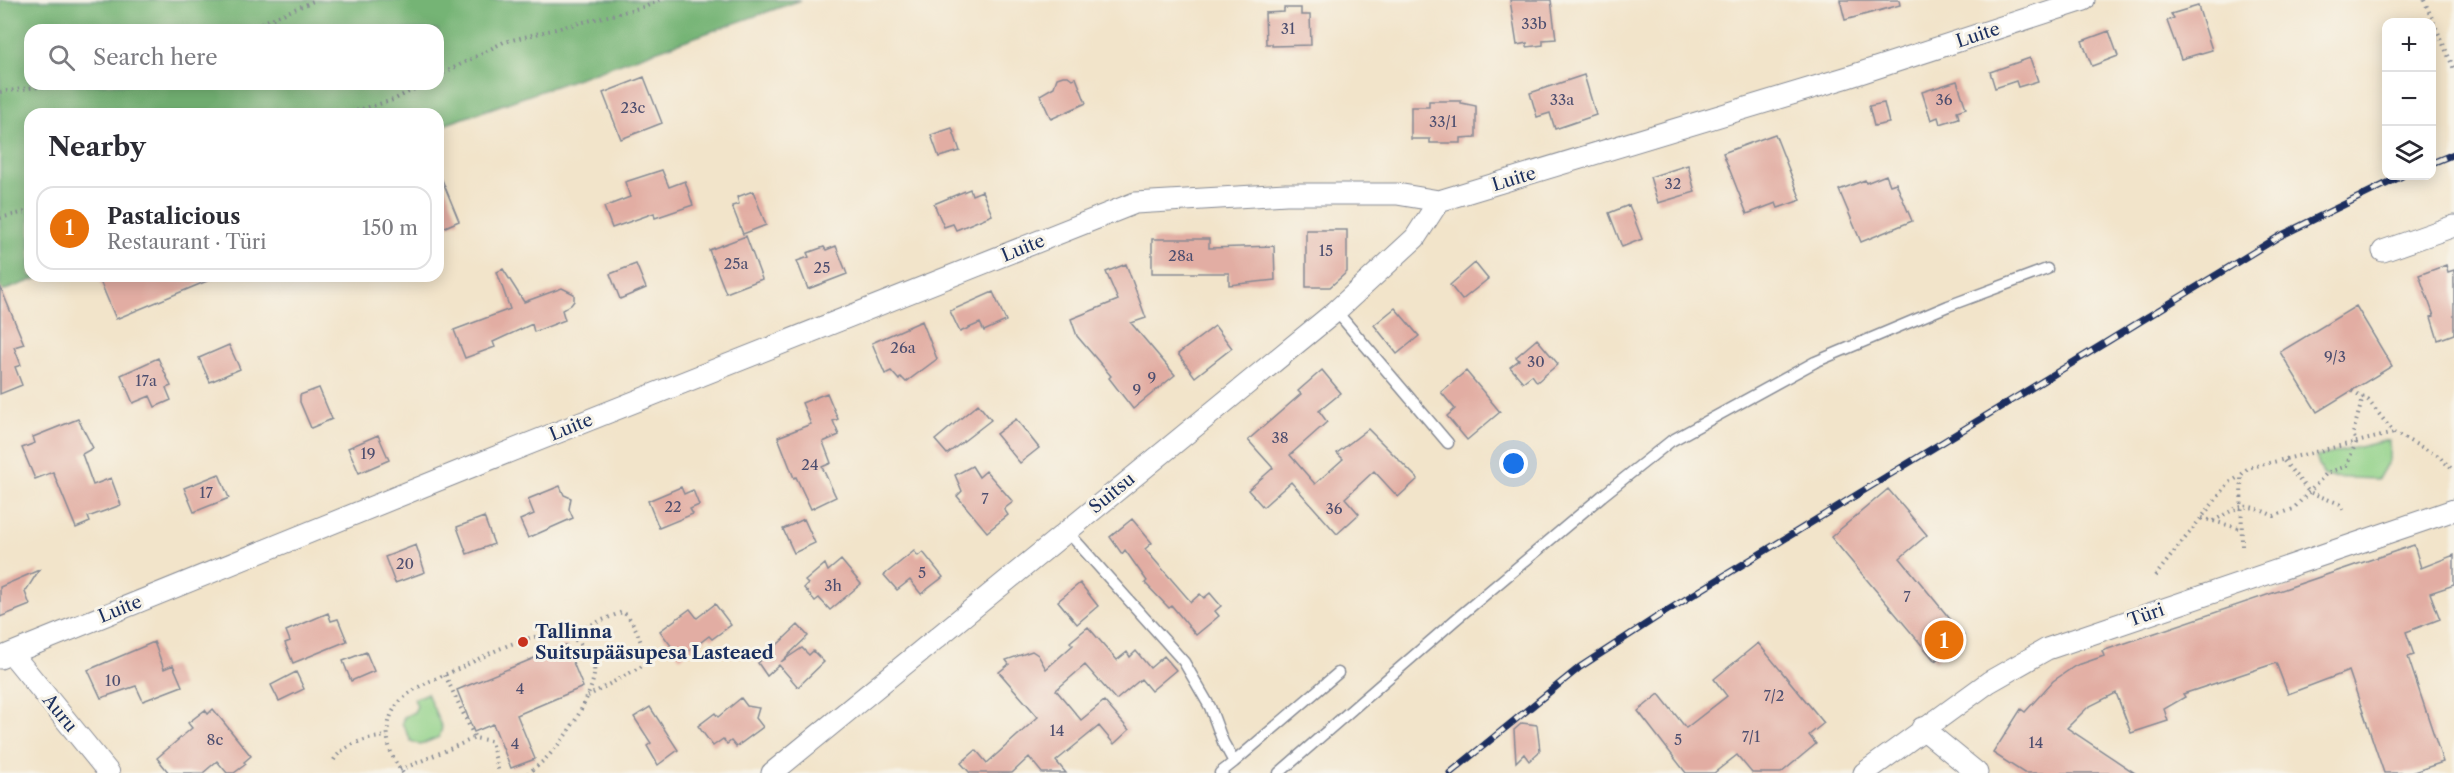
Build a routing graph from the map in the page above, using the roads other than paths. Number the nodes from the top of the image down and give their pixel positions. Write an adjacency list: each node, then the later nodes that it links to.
1 (2084, 0): 2 (street, Luite)
2 (1439, 201): 6 (street, Suitsu); 10 (street, Luite)
3 (2454, 226): 4 (street)
4 (2383, 251)
5 (2047, 269): 17 (lane)
6 (1336, 311): 7 (lane); 9 (street, Suitsu)
7 (1448, 442)
8 (2454, 510): 12 (street, Türi)
9 (1066, 530): 13 (lane); 15 (street, Suitsu)
10 (6, 656): 14 (street, Auru)
11 (1338, 673): 13 (lane)
12 (1922, 728): 18 (street, Türi); 19 (street)
13 (1234, 762): 16 (lane)
14 (108, 773)
15 (772, 773)
16 (1220, 773)
17 (1279, 773)
18 (1864, 773)
19 (1977, 773)

